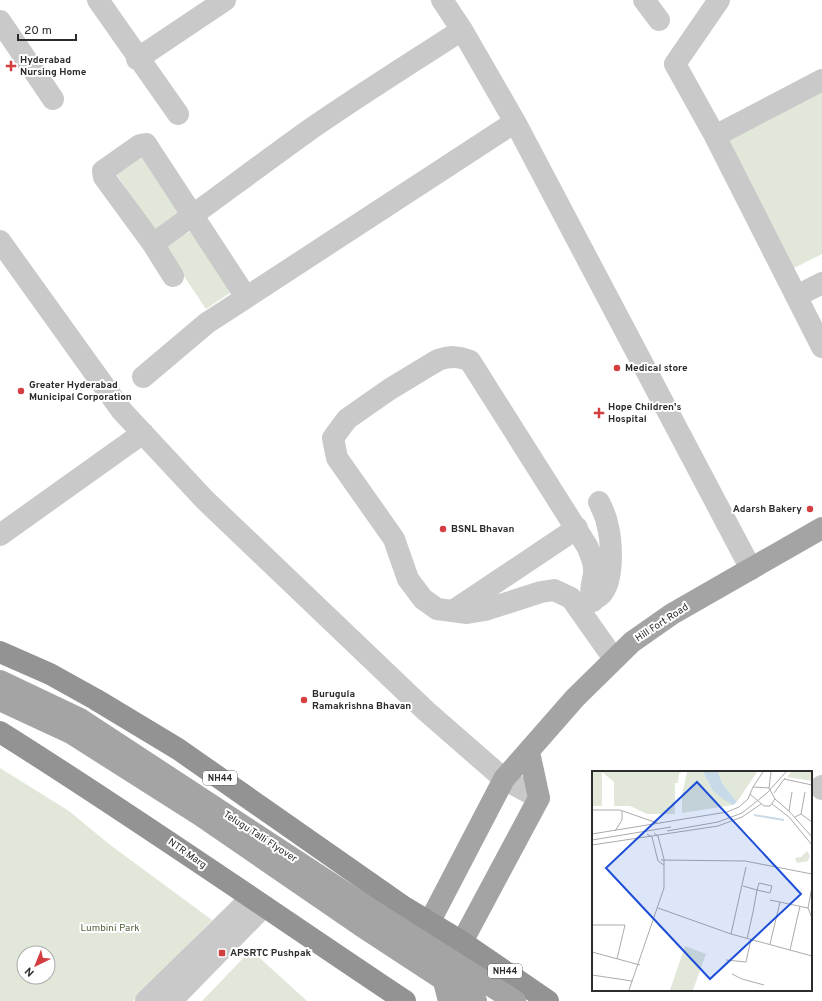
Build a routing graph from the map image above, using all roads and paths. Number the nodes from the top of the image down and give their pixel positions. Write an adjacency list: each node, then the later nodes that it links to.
1 (98, 0): 9 (street)
2 (225, 0): 9 (street)
3 (644, 0): 7 (street)
4 (719, 0): 14 (street)
5 (450, 3): 8 (street)
6 (0, 20): 11 (street)
7 (659, 20)
8 (462, 30): 13 (street); 15 (street)
9 (138, 59): 12 (street)
10 (822, 80): 14 (street)
11 (53, 100)
12 (178, 114)
13 (515, 122): 21 (street); 29 (street)
14 (715, 136): 20 (street)
15 (193, 215): 17 (street); 17 (street); 21 (street)
16 (0, 241): 24 (street)
17 (152, 244): 18 (street)
18 (173, 276)
19 (822, 283): 20 (street)
20 (797, 296): 22 (street)
21 (246, 298): 23 (street)
22 (822, 347)
23 (142, 377)
24 (143, 433): 28 (street); 38 (street)
25 (599, 502): 30 (street)
26 (577, 528): 30 (street); 31 (street); 31 (street)
27 (822, 528): 29 (main road, Hill Fort Road)
28 (0, 535)
29 (751, 569): 33 (main road, Hill Fort Road)
30 (588, 608): 31 (street); 33 (street)
31 (453, 611)
32 (0, 652): 43 (highway, NH44)
33 (614, 660): 37 (main road, Hill Fort Road)
34 (0, 681): 53 (main road, Telugu Talli Flyover, bridge)
35 (0, 700): 51 (main road, Telugu Talli Flyover, bridge)
36 (0, 732): 42 (highway, NTR Marg)
37 (529, 752): 38 (main road, Hill Fort Road); 41 (main road)
38 (504, 780): 41 (street); 43 (main road, Hill Fort Road)
39 (822, 786): 40 (street)
40 (822, 789)
41 (539, 798): 44 (main road)
42 (257, 902): 45 (highway, NTR Marg); 46 (street); 47 (street)
43 (429, 923): 44 (highway, NH44); 50 (main road)
44 (462, 942): 52 (main road); 54 (highway, NH44)
45 (372, 979): 48 (main road); 49 (highway, NTR Marg)
46 (146, 1001)
47 (171, 1001)
48 (386, 1001)
49 (405, 1001)
50 (449, 1001)
51 (476, 1001)
52 (482, 1001)
53 (515, 1001)
54 (548, 1001)

